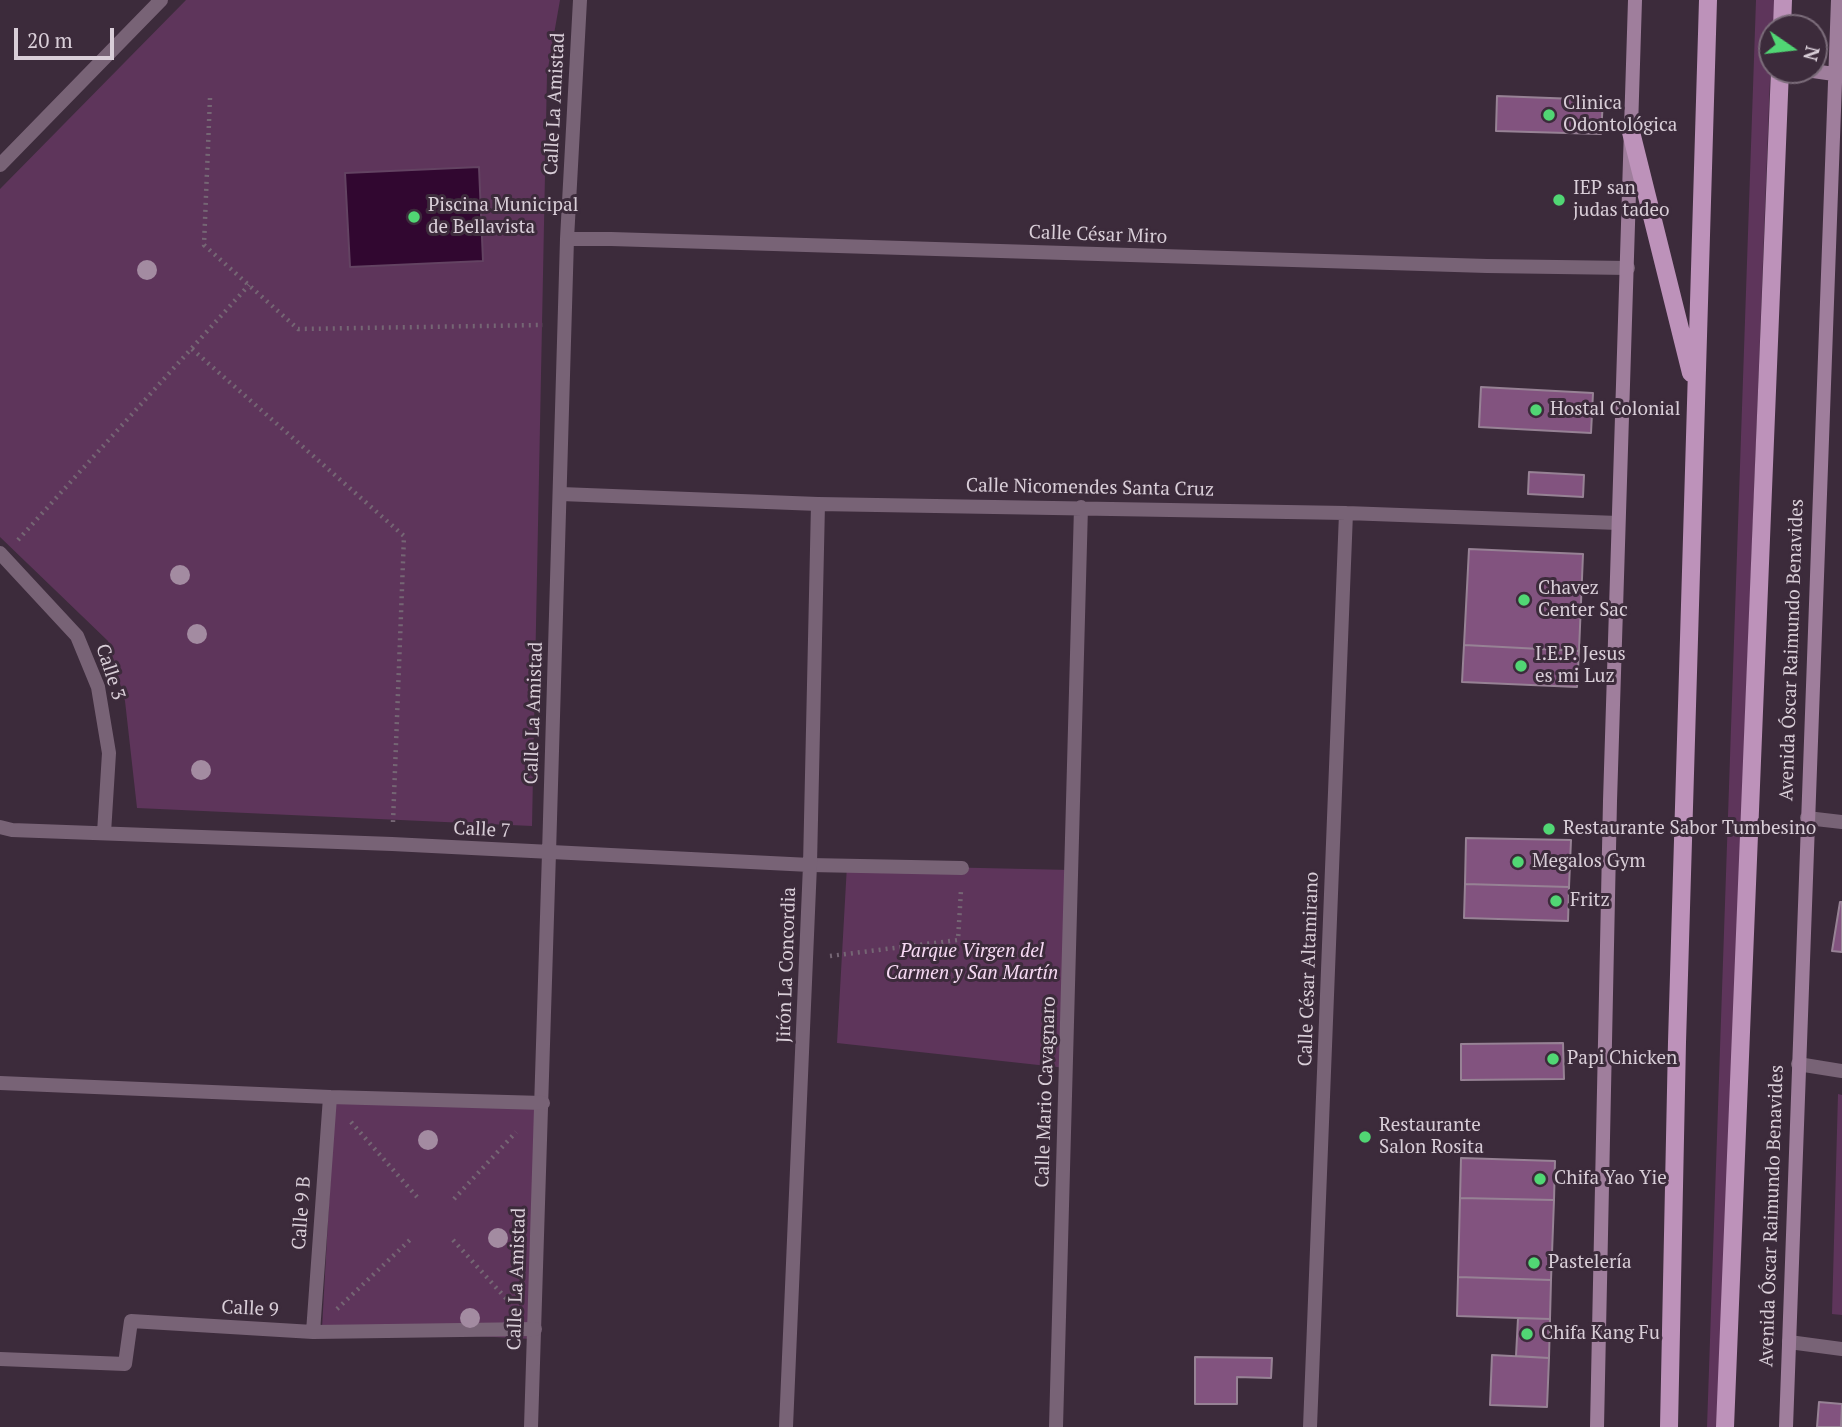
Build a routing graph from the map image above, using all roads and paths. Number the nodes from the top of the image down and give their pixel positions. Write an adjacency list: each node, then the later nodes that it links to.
1 (161, 0): 10 (street)
2 (580, 0): 11 (street, Calle La Amistad)
3 (1635, 0): 9 (main road)
4 (1708, 0): 16 (main road)
5 (1838, 0): 6 (main road, Avenida Óscar Raimundo Benavides)
6 (1838, 75): 23 (main road, Avenida Óscar Raimundo Benavides)
7 (1779, 84): 52 (main road, Avenida Óscar Raimundo Benavides)
8 (210, 98): 13 (path)
9 (1631, 132): 12 (main road); 16 (main road)
10 (0, 165)
11 (567, 239): 12 (street, Calle César Miro); 14 (street, Calle La Amistad)
12 (1628, 268): 21 (main road)
13 (249, 285): 14 (path); 15 (path)
14 (565, 325): 17 (street, Calle La Amistad)
15 (192, 349): 22 (path); 27 (path)
16 (1696, 395): 51 (main road)
17 (561, 494): 18 (street, Calle Nicomendes Santa Cruz); 28 (street, Calle La Amistad)
18 (818, 504): 19 (street, Calle Nicomendes Santa Cruz); 29 (street, Jirón La Concordia)
19 (1081, 507): 20 (street, Calle Nicomendes Santa Cruz); 48 (street, Calle Mario Cavagnaro)
20 (1346, 513): 21 (street, Calle Nicomendes Santa Cruz); 49 (street, Calle César Altamirano)
21 (1618, 523): 50 (main road)
22 (1, 555): 26 (street, Calle 3)
23 (1807, 818): 24 (street); 32 (main road, Avenida Óscar Raimundo Benavides)
24 (1842, 822)
25 (0, 827): 26 (street, Calle 7)
26 (104, 833): 27 (street, Calle 7)
27 (392, 844): 28 (street, Calle 7)
28 (549, 853): 29 (street, Calle 7); 36 (street, Calle La Amistad)
29 (810, 864): 30 (street, Calle 7); 31 (street, Jirón La Concordia)
30 (962, 868): 31 (path)
31 (806, 959): 47 (street, Jirón La Concordia)
32 (1798, 1064): 33 (street); 43 (main road, Avenida Óscar Raimundo Benavides)
33 (1842, 1071)
34 (0, 1083): 35 (street)
35 (330, 1097): 36 (street); 37 (path); 42 (street, Calle 9 B)
36 (543, 1103): 38 (path); 41 (street, Calle La Amistad)
37 (416, 1197)
38 (454, 1199)
39 (413, 1237): 42 (path)
40 (453, 1240): 41 (path)
41 (535, 1329): 42 (street, Calle 9); 46 (street, Calle La Amistad)
42 (313, 1332): 45 (street, Calle 9)
43 (1788, 1342): 44 (street); 53 (main road, Avenida Óscar Raimundo Benavides)
44 (1842, 1349)
45 (0, 1359)
46 (531, 1427)
47 (786, 1427)
48 (1056, 1427)
49 (1310, 1427)
50 (1597, 1427)
51 (1669, 1427)
52 (1725, 1427)
53 (1786, 1427)

